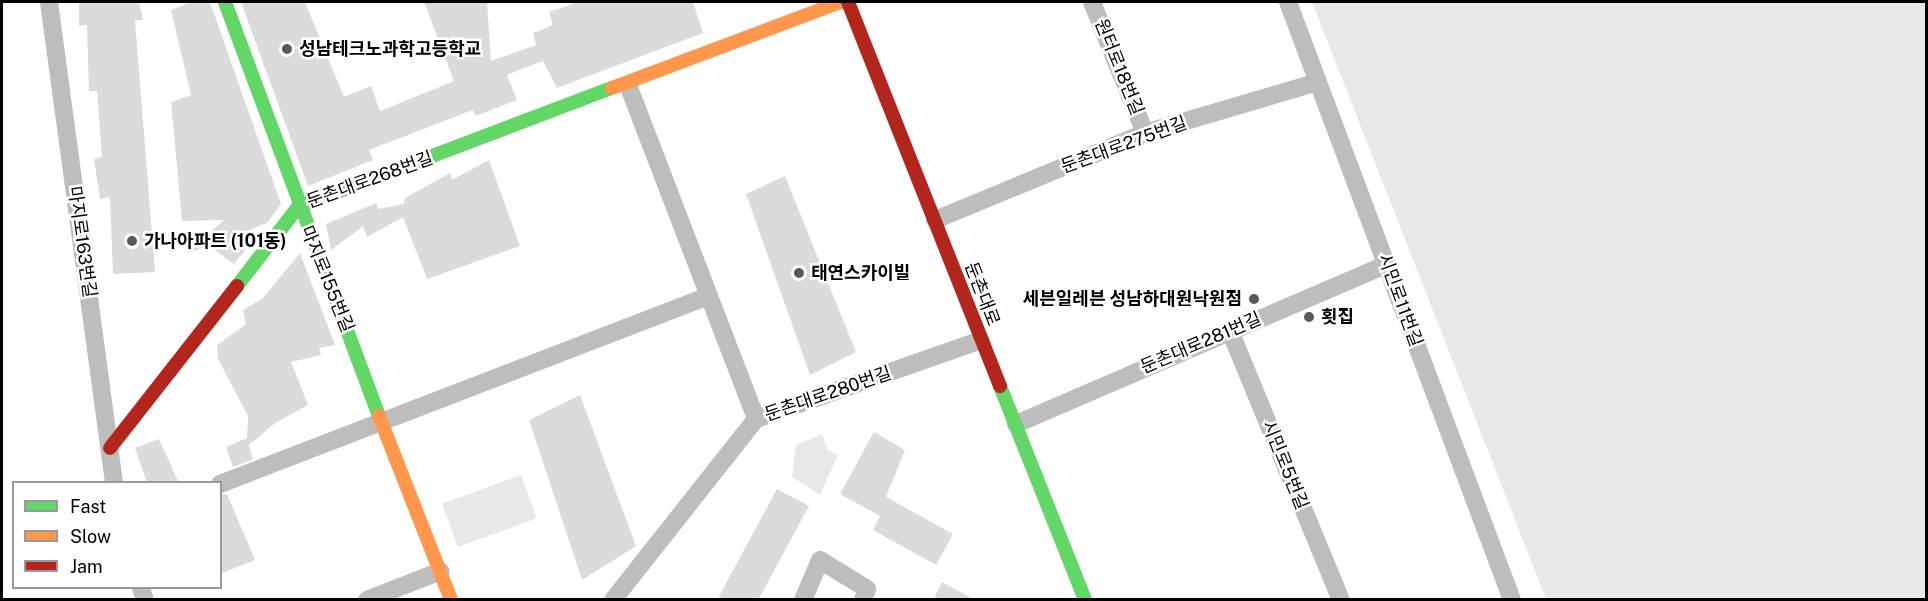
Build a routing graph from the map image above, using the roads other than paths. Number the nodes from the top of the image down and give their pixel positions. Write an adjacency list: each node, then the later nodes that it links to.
1 (49, 2): 19 (street, 마지로163번길)
2 (225, 2): 10 (street, 마지로155번길)
3 (841, 2): 8 (street, 둔촌대로268번길)
4 (848, 2): 11 (street, 둔촌대로)
5 (1092, 2): 9 (street, 원터로18번길)
6 (1288, 2): 7 (street, 시민로11번길)
7 (1318, 82): 9 (street, 둔촌대로275번길); 12 (street, 시민로11번길)
8 (628, 85): 10 (street, 둔촌대로268번길); 13 (street)
9 (1145, 133): 11 (street, 둔촌대로275번길)
10 (298, 207): 16 (street, 마지로155번길); 19 (street, 둔촌대로268번길)
11 (934, 220): 15 (street, 둔촌대로)
12 (1387, 264): 14 (street, 둔촌대로281번길); 30 (street, 시민로11번길)
13 (706, 297): 16 (street); 17 (street)
14 (1230, 331): 18 (street, 둔촌대로281번길); 29 (street, 시민로5번길)
15 (981, 340): 17 (street, 둔촌대로280번길); 18 (street, 둔촌대로)
16 (384, 419): 21 (street); 22 (street, 마지로155번길)
17 (756, 419): 23 (street, 둔촌대로280번길)
18 (1016, 424): 28 (street, 둔촌대로)
19 (110, 448): 20 (street, 마지로163번길)
20 (114, 481)
21 (222, 483)
22 (441, 571): 24 (street); 25 (street, 마지로155번길)
23 (622, 596)
24 (367, 600)
25 (451, 600)
26 (803, 600): 27 (street)
27 (863, 600)
28 (1085, 600)
29 (1341, 600)
30 (1512, 600)

